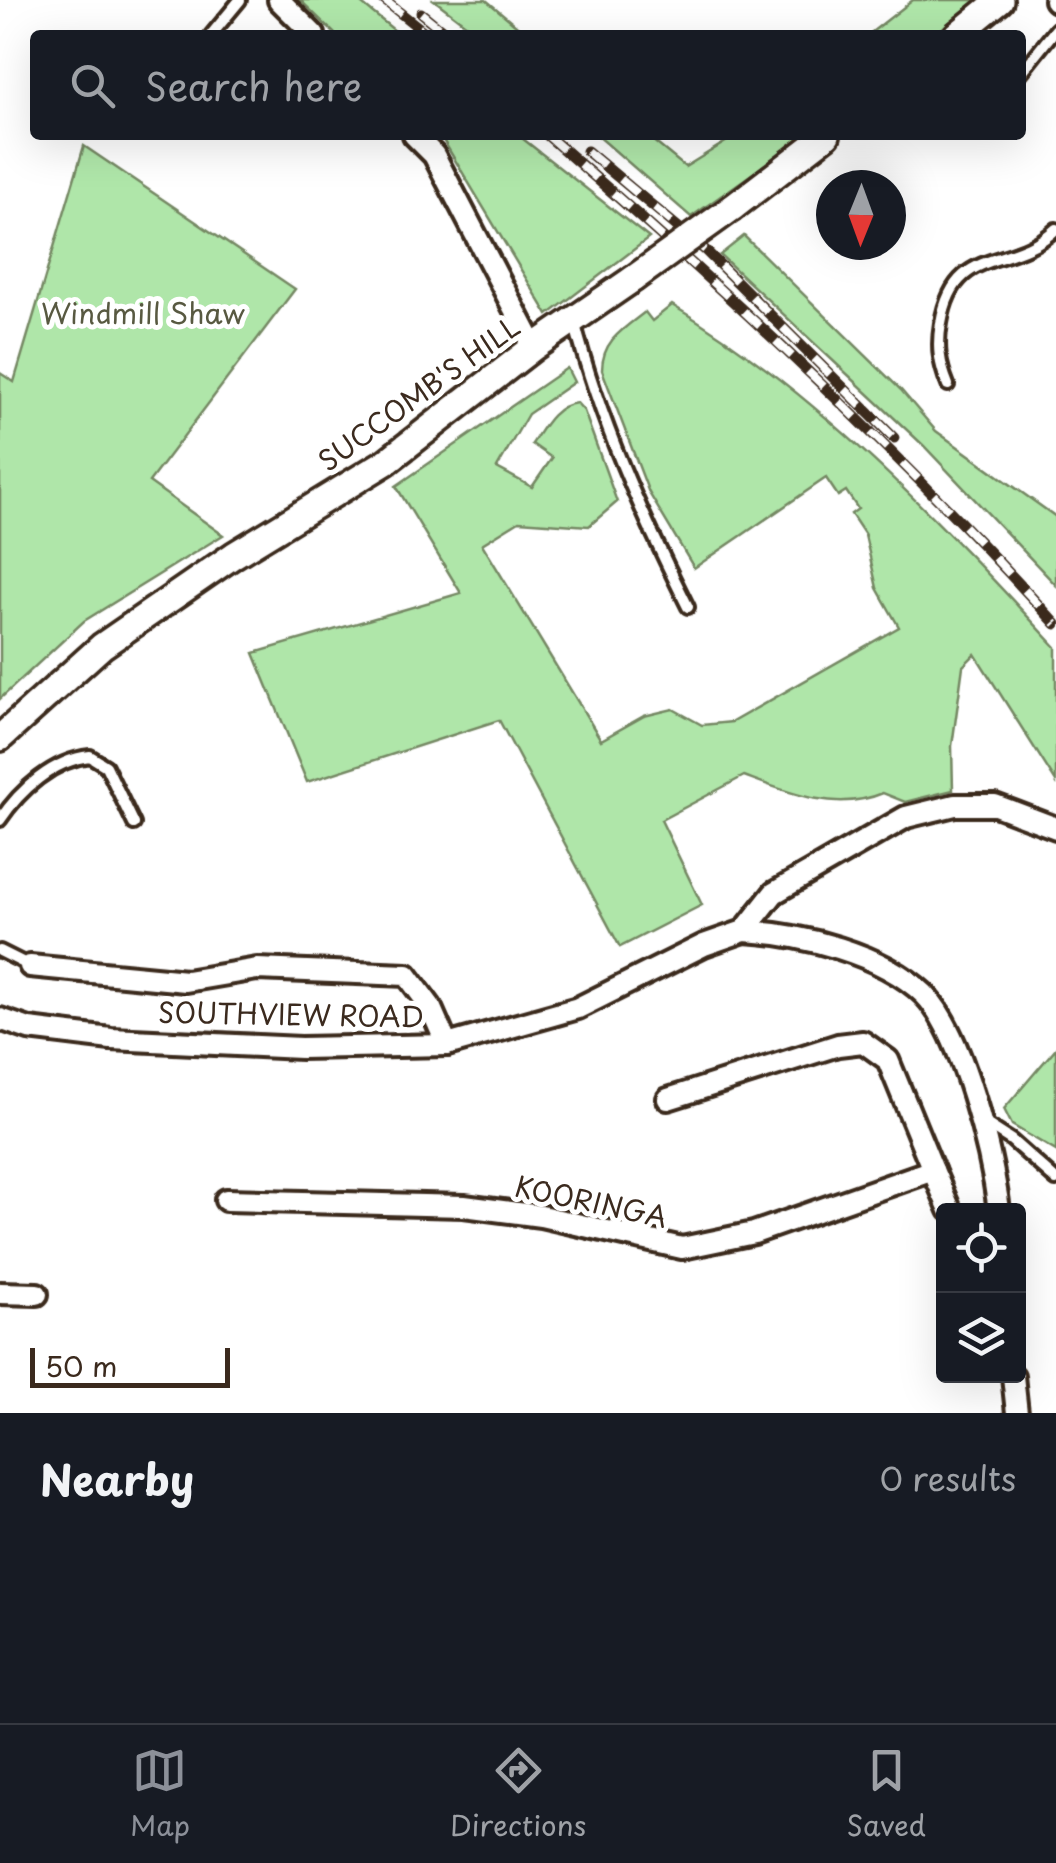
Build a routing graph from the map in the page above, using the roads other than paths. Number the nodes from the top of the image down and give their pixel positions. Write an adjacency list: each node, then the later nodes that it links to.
1 (240, 0): 5 (lane)
2 (279, 0): 6 (street)
3 (1000, 0): 7 (street)
4 (1056, 29): 8 (lane)
5 (216, 30)
6 (309, 30)
7 (963, 30)
8 (1026, 66)
9 (419, 140): 13 (street)
10 (821, 140): 12 (street, SUCCOMB'S HILL, bridge)
11 (1056, 229): 14 (lane)
12 (574, 320): 13 (street, SUCCOMB'S HILL); 15 (lane)
13 (534, 347): 16 (street, SUCCOMB'S HILL)
14 (948, 385)
15 (688, 607)
16 (0, 738)
17 (0, 820): 18 (lane)
18 (134, 824)
19 (1056, 828): 20 (street, SOUTHVIEW ROAD)
20 (744, 931): 24 (street, SOUTHVIEW ROAD); 26 (street)
21 (0, 951): 22 (lane)
22 (30, 966): 24 (street)
23 (0, 1019): 24 (street, SOUTHVIEW ROAD)
24 (447, 1045)
25 (668, 1099): 27 (street)
26 (982, 1122): 28 (lane); 31 (street)
27 (933, 1170): 29 (street, KOORINGA); 30 (street)
28 (1056, 1180)
29 (226, 1200)
30 (947, 1203)
31 (997, 1203)
32 (0, 1293): 33 (street)
33 (37, 1294)
34 (1014, 1383): 35 (street)
35 (1018, 1413)

